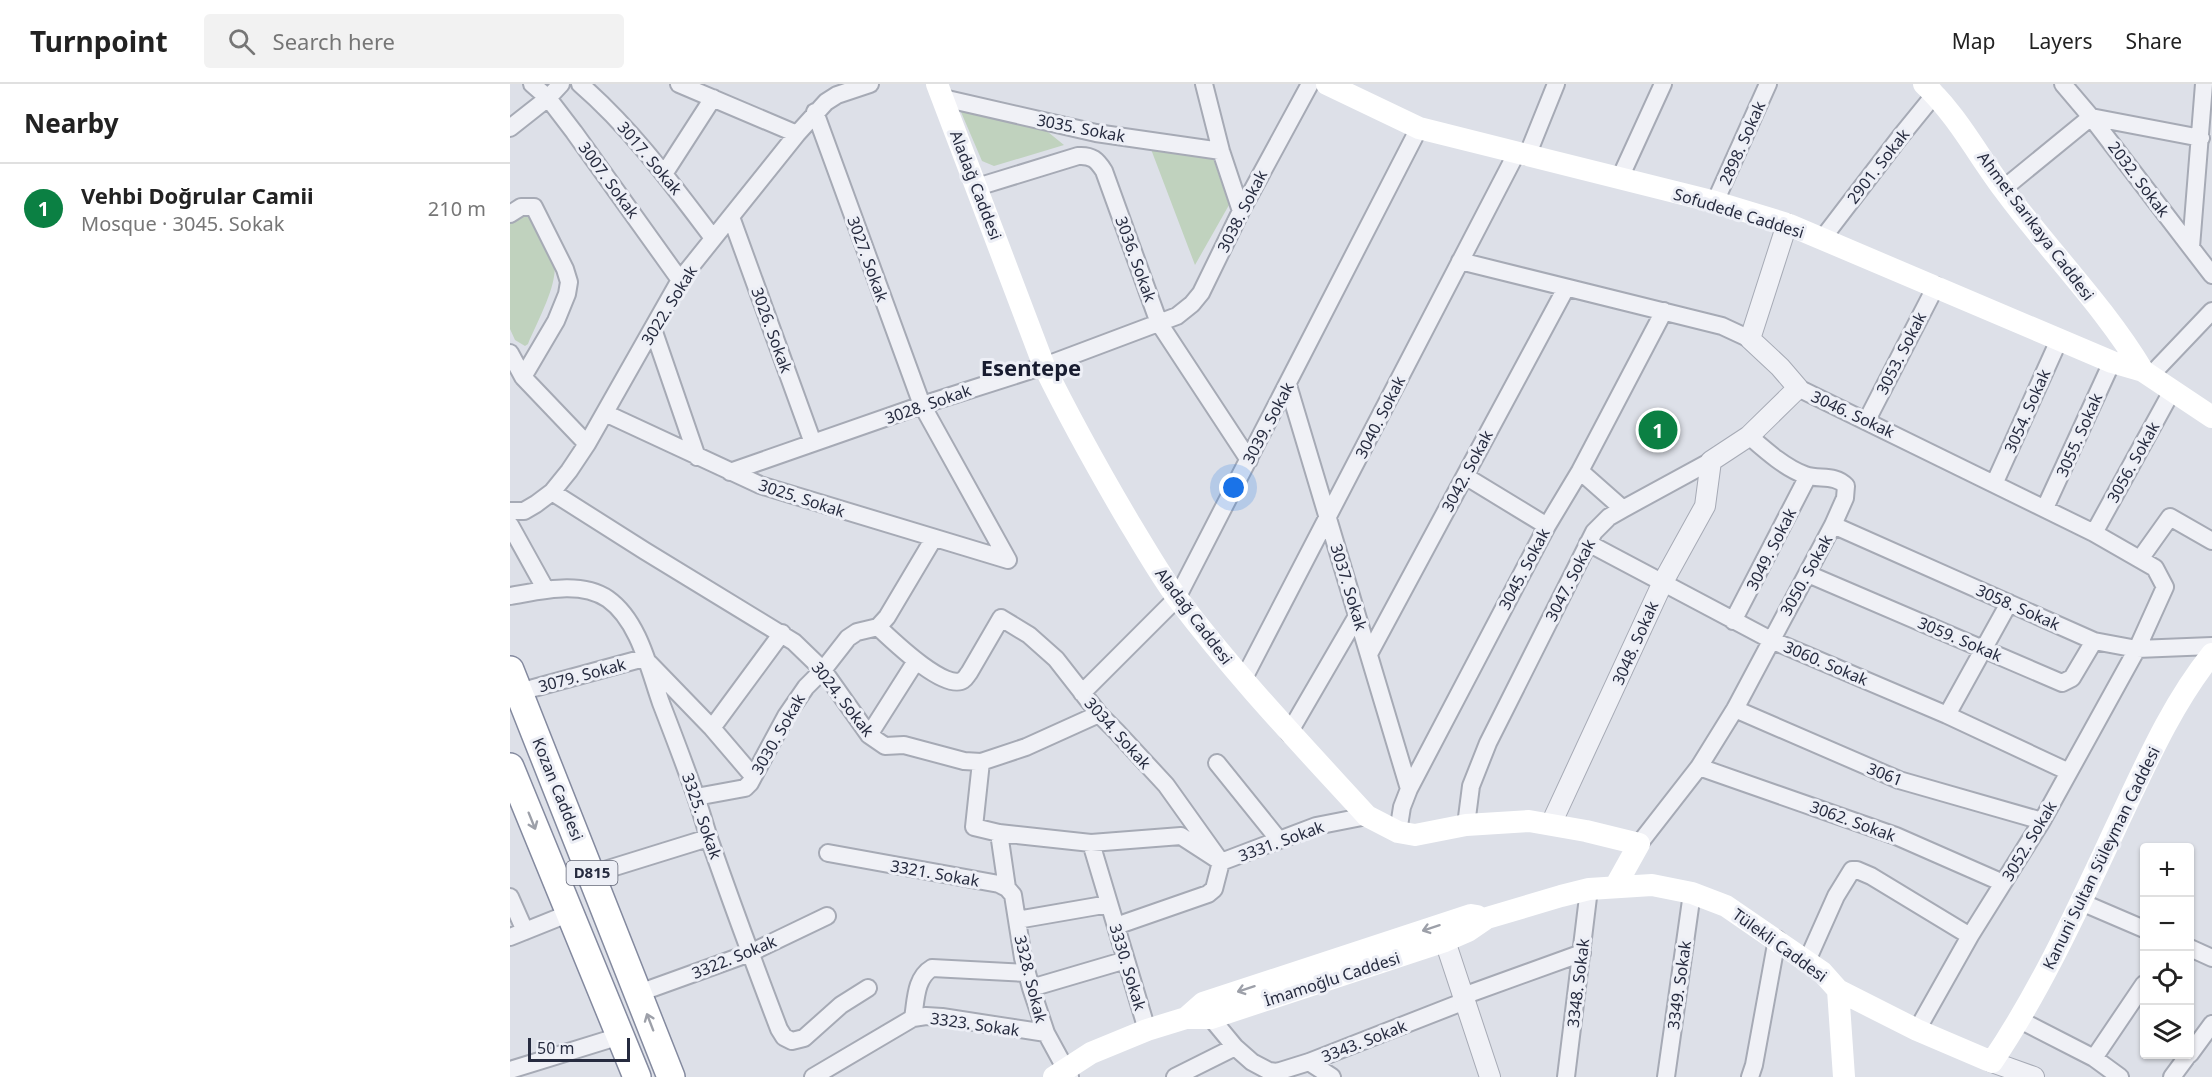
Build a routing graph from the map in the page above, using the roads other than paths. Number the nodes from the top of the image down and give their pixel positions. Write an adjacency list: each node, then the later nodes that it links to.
1 (532, 84): 16 (street, 3007. Sokak)
2 (561, 84): 16 (street)
3 (580, 84): 26 (street, 3017. Sokak)
4 (679, 84): 17 (street)
5 (870, 84): 18 (street, 3022. Sokak)
6 (1204, 84): 24 (street)
7 (1310, 84): 31 (street, 3038. Sokak)
8 (1556, 84): 25 (street, 3040. Sokak)
9 (1663, 84): 27 (street)
10 (1768, 84): 30 (street, 2898. Sokak)
11 (2063, 84): 19 (street, 2032. Sokak)
12 (2204, 84): 23 (street)
13 (1337, 86): 21 (main road, Sofudede Caddesi)
14 (1930, 89): 29 (main road, Ahmet Sarıkaya Caddesi); 36 (street, 2901. Sokak)
15 (940, 91): 24 (street, 3035. Sokak); 28 (main road, Aladağ Caddesi)
16 (548, 98): 20 (street); 40 (street, 3007. Sokak)
17 (713, 98): 22 (street); 26 (street)
18 (815, 112): 22 (street, 3022. Sokak); 57 (street, 3027. Sokak)
19 (2091, 117): 23 (street); 29 (street); 37 (street, 2032. Sokak)
20 (510, 128)
21 (1419, 128): 25 (main road, Sofudede Caddesi); 54 (street, 3039. Sokak)
22 (797, 134): 33 (street, 3022. Sokak)
23 (2201, 138): 37 (street)
24 (1221, 150): 31 (street)
25 (1522, 155): 27 (main road, Sofudede Caddesi); 38 (street, 3040. Sokak)
26 (664, 174): 35 (street, 3017. Sokak)
27 (1620, 178): 30 (main road, Sofudede Caddesi)
28 (977, 188): 45 (street, 3036. Sokak); 51 (main road, Aladağ Caddesi)
29 (2003, 189): 52 (main road, Ahmet Sarıkaya Caddesi)
30 (1715, 202): 34 (main road, Sofudede Caddesi)
31 (1241, 211): 45 (street, 3038. Sokak)
32 (510, 214): 53 (street)
33 (731, 217): 35 (street, 3022. Sokak); 62 (street, 3026. Sokak)
34 (1787, 224): 36 (main road, Sofudede Caddesi); 47 (street)
35 (713, 238): 40 (street, 3022. Sokak)
36 (1822, 239): 41 (main road, Sofudede Caddesi)
37 (2191, 247): 39 (street, 2032. Sokak)
38 (1460, 261): 42 (street, 3046. Sokak); 76 (street, 3040. Sokak)
39 (2212, 275)
40 (680, 280): 46 (street, 3022. Sokak)
41 (1936, 286): 48 (main road, Sofudede Caddesi); 60 (street, 3053. Sokak)
42 (1566, 288): 43 (street, 3046. Sokak); 69 (street, 3042. Sokak)
43 (1664, 311): 47 (street, 3046. Sokak); 67 (street, 3045. Sokak)
44 (2212, 311): 52 (street)
45 (1159, 323): 51 (street, 3028. Sokak); 65 (street, 3036. Sokak)
46 (653, 329): 58 (street, 3022. Sokak); 64 (street)
47 (1750, 339): 55 (street, 3046. Sokak)
48 (2059, 340): 50 (main road, Sofudede Caddesi); 71 (street, 3054. Sokak)
49 (510, 353): 53 (street)
50 (2112, 362): 52 (main road, Sofudede Caddesi); 74 (street, 3055. Sokak)
51 (1044, 366): 57 (street, 3028. Sokak); 90 (main road, Aladağ Caddesi)
52 (2146, 374): 56 (main road)
53 (523, 377): 63 (street)
54 (1288, 385): 65 (street, 3039. Sokak); 76 (street, 3037. Sokak)
55 (1798, 388): 60 (street, 3046. Sokak); 61 (street, 3047. Sokak)
56 (2172, 391): 59 (main road); 80 (street, 3056. Sokak)
57 (922, 405): 62 (street, 3028. Sokak); 85 (street, 3027. Sokak)
58 (605, 413): 63 (street, 3022. Sokak); 64 (street, 3025. Sokak)
59 (2212, 417)
60 (1867, 420): 71 (street, 3046. Sokak)
61 (1749, 436): 66 (street, 3047. Sokak); 70 (street, 3050. Sokak)
62 (813, 443): 68 (street, 3028. Sokak)
63 (586, 444): 72 (street, 3022. Sokak)
64 (698, 457): 68 (street, 3025. Sokak)
65 (1249, 460): 90 (street, 3039. Sokak)
66 (1711, 461): 73 (street, 3047. Sokak); 87 (street, 3048. Sokak)
67 (1580, 471): 73 (street); 79 (street, 3045. Sokak)
68 (730, 472): 81 (street, 3025. Sokak)
69 (1465, 476): 79 (street); 101 (street, 3042. Sokak)
70 (1809, 476): 78 (street, 3050. Sokak); 93 (street, 3049. Sokak)
71 (1995, 482): 74 (street, 3046. Sokak)
72 (552, 492): 75 (street, 3022. Sokak); 95 (street, 3024. Sokak)
73 (1623, 508): 83 (street, 3047. Sokak)
74 (2045, 508): 80 (street, 3046. Sokak)
75 (510, 512)
76 (1328, 518): 92 (street, 3037. Sokak); 106 (street, 3040. Sokak)
77 (510, 525): 88 (street)
78 (1833, 525): 86 (street, 3050. Sokak); 91 (street, 3058. Sokak)
79 (1547, 526): 121 (street, 3045. Sokak)
80 (2094, 533): 84 (street, 3046. Sokak)
81 (934, 538): 85 (street, 3025. Sokak); 94 (street)
82 (2212, 541): 84 (street)
83 (1588, 543): 87 (street, 3060. Sokak); 126 (street, 3047. Sokak)
84 (2140, 559): 100 (street, 3046. Sokak)
85 (1008, 560)
86 (1808, 574): 96 (street, 3050. Sokak); 99 (street, 3059. Sokak)
87 (1663, 582): 93 (street, 3060. Sokak); 125 (street, 3048. Sokak)
88 (546, 590): 89 (street, 3325. Sokak); 103 (street, 3325. Sokak)
89 (510, 596)
90 (1177, 598): 106 (main road, Aladağ Caddesi); 108 (street, 3039. Sokak)
91 (2009, 603): 97 (street, 3058. Sokak); 99 (street)
92 (1357, 616): 101 (street, 3037. Sokak); 113 (street)
93 (1733, 621): 96 (street, 3060. Sokak)
94 (878, 627): 104 (street); 105 (street, 3030. Sokak)
95 (782, 633): 105 (street, 3024. Sokak); 112 (street)
96 (1771, 640): 109 (street, 3050. Sokak); 111 (street, 3060. Sokak)
97 (2094, 641): 99 (street, 3059. Sokak); 100 (street, 3058. Sokak)
98 (2212, 646): 100 (street, 3058. Sokak)
99 (1984, 649): 111 (street)
100 (2137, 649): 119 (street, 3052. Sokak)
101 (1369, 654): 121 (street, 3037. Sokak)
102 (2212, 654): 142 (main road, Kanuni Sultan Süleyman Caddesi)
103 (644, 658): 107 (street, 3079. Sokak); 112 (street); 122 (street, 3325. Sokak)
104 (916, 661): 108 (street, 3034. Sokak); 114 (street)
105 (823, 670): 114 (street, 3024. Sokak); 120 (street, 3030. Sokak)
106 (1243, 680): 113 (main road, Aladağ Caddesi)
107 (514, 681): 135 (highway, Kozan Caddesi / D815)
108 (1082, 693): 110 (street, 3034. Sokak)
109 (1735, 709): 117 (street, 3050. Sokak); 124 (street, 3061)
110 (1099, 714): 115 (street, 3024. Sokak); 134 (street, 3034. Sokak)
111 (1947, 715): 119 (street, 3060. Sokak)
112 (712, 728): 120 (street)
113 (1289, 733): 123 (main road, Aladağ Caddesi)
114 (869, 735): 115 (street, 3024. Sokak)
115 (981, 762): 128 (street)
116 (1217, 763): 130 (street)
117 (1699, 766): 132 (street, 3050. Sokak); 136 (street, 3062. Sokak)
118 (510, 767): 144 (highway, D815, one-way to 144)
119 (2069, 772): 124 (street, 3052. Sokak)
120 (753, 776): 122 (street, 3030. Sokak)
121 (1409, 789): 127 (street, 3045. Sokak)
122 (696, 797): 129 (street, 3325. Sokak)
123 (1367, 816): 127 (main road, Aladağ Caddesi); 130 (street, 3331. Sokak)
124 (2042, 821): 136 (street, 3052. Sokak)
125 (1551, 824): 126 (main road, Aladağ Caddesi); 132 (main road, Aladağ Caddesi)
126 (1466, 825): 127 (main road, Aladağ Caddesi)
127 (1398, 832)
128 (999, 833): 131 (street); 138 (street)
129 (708, 838): 135 (street); 155 (street, 3325. Sokak)
130 (1279, 840): 134 (street, 3331. Sokak)
131 (1091, 843): 134 (street); 143 (street, 3330. Sokak)
132 (1639, 844): 137 (main road)
133 (828, 853): 138 (street, 3321. Sokak)
134 (1221, 862): 148 (street, 3331. Sokak)
135 (592, 874): 164 (highway, Kozan Caddesi / D815)
136 (2003, 883): 151 (street, 3052. Sokak)
137 (1615, 887): 139 (main road, İmamoğlu Caddesi); 140 (main road, Tülekli Caddesi)
138 (1007, 888): 147 (street)
139 (1589, 889): 146 (main road, İmamoğlu Caddesi); 156 (street, 3348. Sokak)
140 (1692, 892): 152 (main road, Tülekli Caddesi); 190 (street, 3349. Sokak)
141 (510, 897): 150 (street)
142 (2081, 902): 149 (street); 169 (main road, Kanuni Sultan Süleyman Caddesi)
143 (1109, 904): 147 (street); 148 (street, 3330. Sokak)
144 (570, 913): 150 (street); 174 (highway, D815)
145 (826, 916): 155 (street, 3322. Sokak)
146 (1487, 918): 153 (main road, İmamoğlu Caddesi); 167 (main road, one-way to 167)
147 (1017, 920): 160 (street, 3328. Sokak)
148 (1116, 926): 158 (street, 3330. Sokak)
149 (2140, 927)
150 (518, 934)
151 (1971, 936): 159 (street); 172 (street, 3052. Sokak)
152 (1777, 939): 159 (main road, Tülekli Caddesi); 191 (street)
153 (1445, 941): 165 (street); 168 (main road, İmamoğlu Caddesi)
154 (2194, 949): 157 (street)
155 (750, 953): 161 (street, 3325. Sokak); 164 (street, 3322. Sokak)
156 (1582, 953): 165 (street, 3343. Sokak); 189 (street, 3348. Sokak)
157 (2211, 954)
158 (1126, 960): 160 (street); 171 (street, 3330. Sokak)
159 (1807, 961): 162 (main road, Tülekli Caddesi)
160 (1028, 980): 166 (street); 173 (street, 3328. Sokak)
161 (868, 988)
162 (1838, 990): 172 (main road, Tülekli Caddesi); 192 (main road)
163 (2140, 991): 177 (street)
164 (639, 993): 184 (highway, Kozan Caddesi / D815, one-way to 164)
165 (1464, 998): 179 (street, 3343. Sokak); 188 (street)
166 (913, 1018): 173 (street, 3323. Sokak); 185 (street, 3323. Sokak)
167 (1186, 1018): 168 (main road, İmamoğlu Caddesi); 171 (main road, İmamoğlu Caddesi)
168 (1211, 1018): 175 (street, 3343. Sokak)
169 (2020, 1020): 177 (street); 180 (main road, Kanuni Sultan Süleyman Caddesi)
170 (2212, 1024): 176 (street)
171 (1147, 1029): 182 (main road, İmamoğlu Caddesi)
172 (1917, 1030): 180 (main road, Tülekli Caddesi)
173 (1046, 1033): 182 (street, 3328. Sokak)
174 (620, 1036): 181 (street); 183 (highway, D815)
175 (1235, 1047): 179 (street, 3343. Sokak); 186 (street)
176 (2194, 1047)
177 (2094, 1058): 194 (street)
178 (2185, 1059): 195 (street)
179 (1309, 1062): 187 (street)
180 (1992, 1062): 193 (street, Tülekli Caddesi)
181 (510, 1070)
182 (1063, 1074)
183 (637, 1077)
184 (671, 1077)
185 (813, 1077)
186 (1177, 1077)
187 (1332, 1077)
188 (1490, 1077)
189 (1566, 1077)
190 (1666, 1077)
191 (1750, 1077)
192 (1844, 1077)
193 (2034, 1077)
194 (2120, 1077)
195 (2172, 1077)

